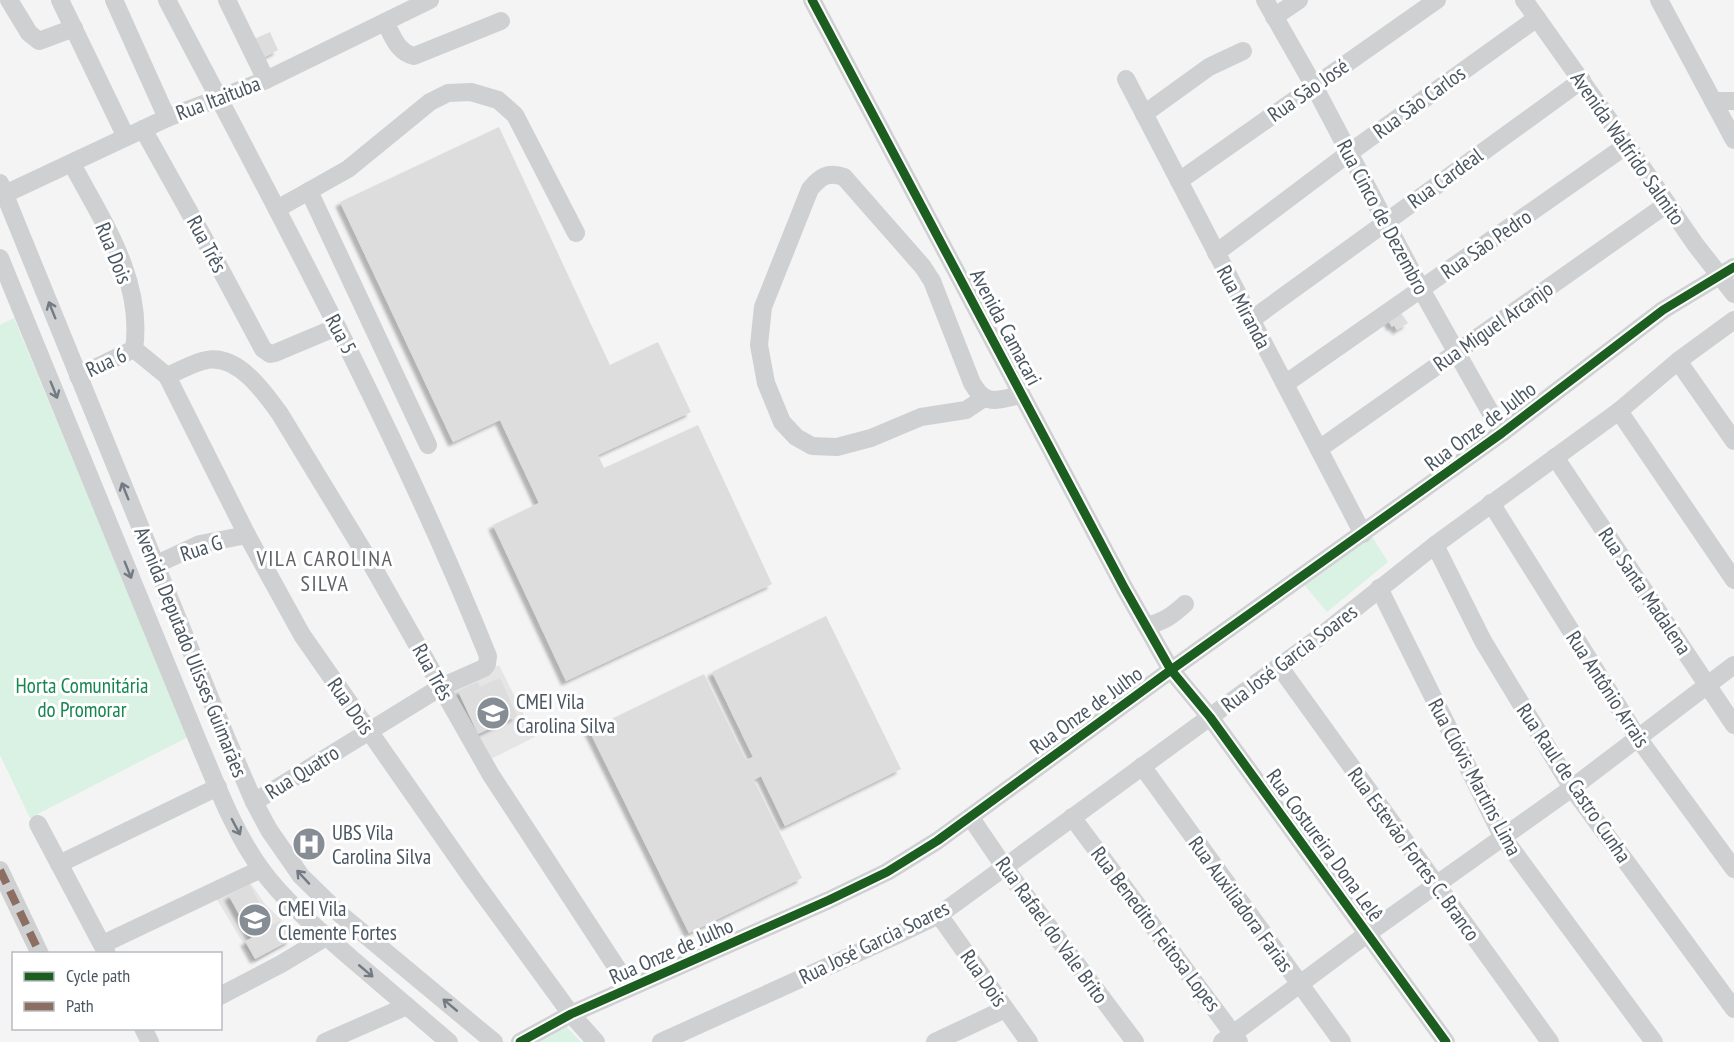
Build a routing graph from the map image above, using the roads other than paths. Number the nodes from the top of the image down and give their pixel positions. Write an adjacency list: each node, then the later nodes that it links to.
1 (9, 0): 17 (street)
2 (60, 0): 17 (street, Rua Três)
3 (114, 0): 27 (street)
4 (167, 0): 23 (street, Rua 5)
5 (227, 0): 20 (street)
6 (430, 0): 16 (street, Rua Itaituba)
7 (813, 0): 56 (street, Avenida Camacari)
8 (1265, 0): 13 (street, Rua Cinco de Dezembro)
9 (1299, 0): 13 (street)
10 (1437, 0): 22 (street, Rua São José)
11 (1524, 0): 14 (street, Avenida Walfrido Salmito)
12 (1659, 0): 24 (street)
13 (1274, 17): 22 (street, Rua Cinco de Dezembro)
14 (1537, 18): 21 (street, Avenida Walfrido Salmito); 31 (street, Rua São Carlos)
15 (501, 21): 16 (street)
16 (386, 22): 20 (street, Rua Itaituba)
17 (74, 28): 28 (street, Rua Três)
18 (1244, 51): 26 (street)
19 (1126, 79): 26 (street, Rua Miranda)
20 (266, 80): 23 (street, Rua Itaituba)
21 (1581, 80): 30 (street, Avenida Walfrido Salmito); 38 (street, Rua Cardeal)
22 (1314, 86): 31 (street, Rua Cinco de Dezembro); 33 (street, Rua São José)
23 (218, 99): 27 (street, Rua Itaituba); 37 (street, Rua 5)
24 (1713, 101): 25 (street); 29 (street)
25 (1734, 101)
26 (1144, 114): 33 (street, Rua Miranda)
27 (167, 118): 28 (street, Rua Itaituba)
28 (134, 133): 32 (street, Rua Itaituba); 49 (street, Rua Três)
29 (1734, 139)
30 (1628, 145): 36 (street, Avenida Walfrido Salmito); 45 (street, Rua São Pedro)
31 (1349, 153): 38 (street, Rua Cinco de Dezembro); 40 (street, Rua São Carlos)
32 (72, 164): 34 (street, Rua Itaituba); 50 (street, Rua Dois)
33 (1179, 181): 40 (street, Rua Miranda)
34 (3, 189): 43 (street, Avenida Deputado Ulisses Guimarães)
35 (309, 191): 37 (street); 39 (street); 61 (street)
36 (1667, 204): 42 (street, Avenida Walfrido Salmito); 51 (street, Rua Miguel Arcanjo)
37 (277, 209): 49 (street, Rua 5)
38 (1385, 222): 45 (street, Rua Cinco de Dezembro); 47 (street, Rua Cardeal)
39 (576, 233)
40 (1216, 252): 47 (street, Rua Miranda)
41 (0, 258): 44 (street, Avenida Deputado Ulisses Guimarães)
42 (1727, 270): 46 (street, Avenida Walfrido Salmito); 59 (street, Rua Onze de Julho)
43 (39, 277): 44 (street); 53 (street, Avenida Deputado Ulisses Guimarães, one-way to 43)
44 (12, 288): 84 (street, Avenida Deputado Ulisses Guimarães, one-way to 84)
45 (1421, 289): 51 (street, Rua Cinco de Dezembro); 55 (street, Rua São Pedro)
46 (1734, 294)
47 (1251, 320): 55 (street, Rua Miranda)
48 (1734, 320): 52 (street, Rua José Garcia Soares)
49 (337, 327): 76 (street, Rua 5)
50 (134, 349): 53 (street, Rua 6); 54 (street, Rua 6)
51 (1456, 353): 59 (street, Rua Cinco de Dezembro); 62 (street, Rua Miguel Arcanjo)
52 (1678, 361): 58 (street, Rua José Garcia Soares); 60 (street)
53 (78, 376): 68 (street, Avenida Deputado Ulisses Guimarães, one-way to 53)
54 (167, 376): 66 (street, Rua Dois); 78 (street, Rua Três)
55 (1285, 384): 62 (street, Rua Miranda)
56 (1022, 395): 57 (street); 72 (street, Avenida Camacari)
57 (984, 398): 57 (street)
58 (1619, 411): 63 (street, Rua José Garcia Soares); 69 (street)
59 (1502, 433): 65 (street, Rua Onze de Julho)
60 (1734, 441)
61 (428, 445)
62 (1319, 449): 65 (street, Rua Miranda)
63 (1555, 457): 64 (street, Rua José Garcia Soares); 77 (street, Rua Santa Madalena)
64 (1491, 503): 67 (street, Rua José Garcia Soares); 83 (street, Rua Antônio Arrais)
65 (1363, 534): 75 (street, Rua Onze de Julho)
66 (247, 535): 68 (street, Rua G); 81 (street, Rua Dois)
67 (1435, 545): 70 (street, Rua José Garcia Soares); 87 (street, Rua Raul de Castro Cunha)
68 (155, 565): 82 (street, Avenida Deputado Ulisses Guimarães)
69 (1734, 580)
70 (1378, 588): 74 (street, Rua José Garcia Soares); 92 (street, Rua Clóvis Martins Lima)
71 (1185, 604): 72 (street)
72 (1146, 626): 75 (street, Avenida Camacari)
73 (1734, 665): 77 (street)
74 (1279, 666): 79 (street, Rua José Garcia Soares); 98 (street, Rua Estevão Fortes C. Branco)
75 (1171, 670): 79 (street, Rua Costureira Dona Lelê); 90 (street, Rua Onze de Julho)
76 (476, 673): 78 (street, Rua Quatro)
77 (1708, 686): 80 (street, Rua Santa Madalena); 83 (street)
78 (441, 687): 81 (street, Rua Quatro); 105 (street, Rua Três)
79 (1210, 717): 85 (street, Rua José Garcia Soares); 100 (street, Rua Costureira Dona Lelê)
80 (1734, 725)
81 (368, 731): 88 (street, Rua Quatro); 110 (street, Rua Dois)
82 (226, 737): 84 (street); 88 (street, Avenida Deputado Ulisses Guimarães)
83 (1638, 738): 87 (street); 96 (street, Rua Antônio Arrais)
84 (200, 746): 86 (street, Avenida Deputado Ulisses Guimarães)
85 (1142, 766): 89 (street, Rua José Garcia Soares); 104 (street, Rua Auxiliadora Farias)
86 (218, 788): 93 (street); 95 (street, Avenida Deputado Ulisses Guimarães, one-way to 95)
87 (1572, 788): 92 (street); 109 (street, Rua Raul de Castro Cunha)
88 (254, 802): 114 (street, Avenida Deputado Ulisses Guimarães, one-way to 88)
89 (1072, 817): 94 (street, Rua José Garcia Soares); 111 (street, Rua Benedito Feitosa Lopes)
90 (971, 818): 94 (street, Rua Rafael do Vale Brito); 105 (street, Rua Onze de Julho)
91 (38, 824): 93 (street)
92 (1502, 836): 98 (street); 124 (street, Rua Clóvis Martins Lima)
93 (59, 864): 102 (street)
94 (1005, 868): 99 (street, Rua José Garcia Soares); 120 (street, Rua Rafael do Vale Brito)
95 (261, 869): 101 (street, Avenida Deputado Ulisses Guimarães); 102 (street)
96 (1734, 869)
97 (0, 870): 103 (street)
98 (1436, 885): 100 (street); 123 (street, Rua Estevão Fortes C. Branco)
99 (939, 915): 108 (street, Rua Dois); 117 (street, Rua José Garcia Soares)
100 (1367, 934): 104 (street); 122 (street, Rua Costureira Dona Lelê)
101 (326, 937): 106 (street); 107 (street, Avenida Deputado Ulisses Guimarães, one-way to 107)
102 (105, 949)
103 (39, 952)
104 (1300, 985): 111 (street); 121 (street, Rua Auxiliadora Farias)
105 (630, 988): 110 (street, Rua Onze de Julho)
106 (222, 995)
107 (407, 1006): 112 (street); 113 (street, Avenida Deputado Ulisses Guimarães)
108 (1005, 1009): 118 (street); 119 (street, Rua Dois)
109 (1734, 1009)
110 (571, 1014): 115 (street, Rua Onze de Julho); 116 (street, Rua Dois)
111 (1232, 1039)
112 (325, 1042)
113 (449, 1042)
114 (494, 1042)
115 (520, 1042)
116 (596, 1042)
117 (662, 1042)
118 (935, 1042)
119 (1029, 1042)
120 (1135, 1042)
121 (1342, 1042)
122 (1446, 1042)
123 (1550, 1042)
124 (1654, 1042)

